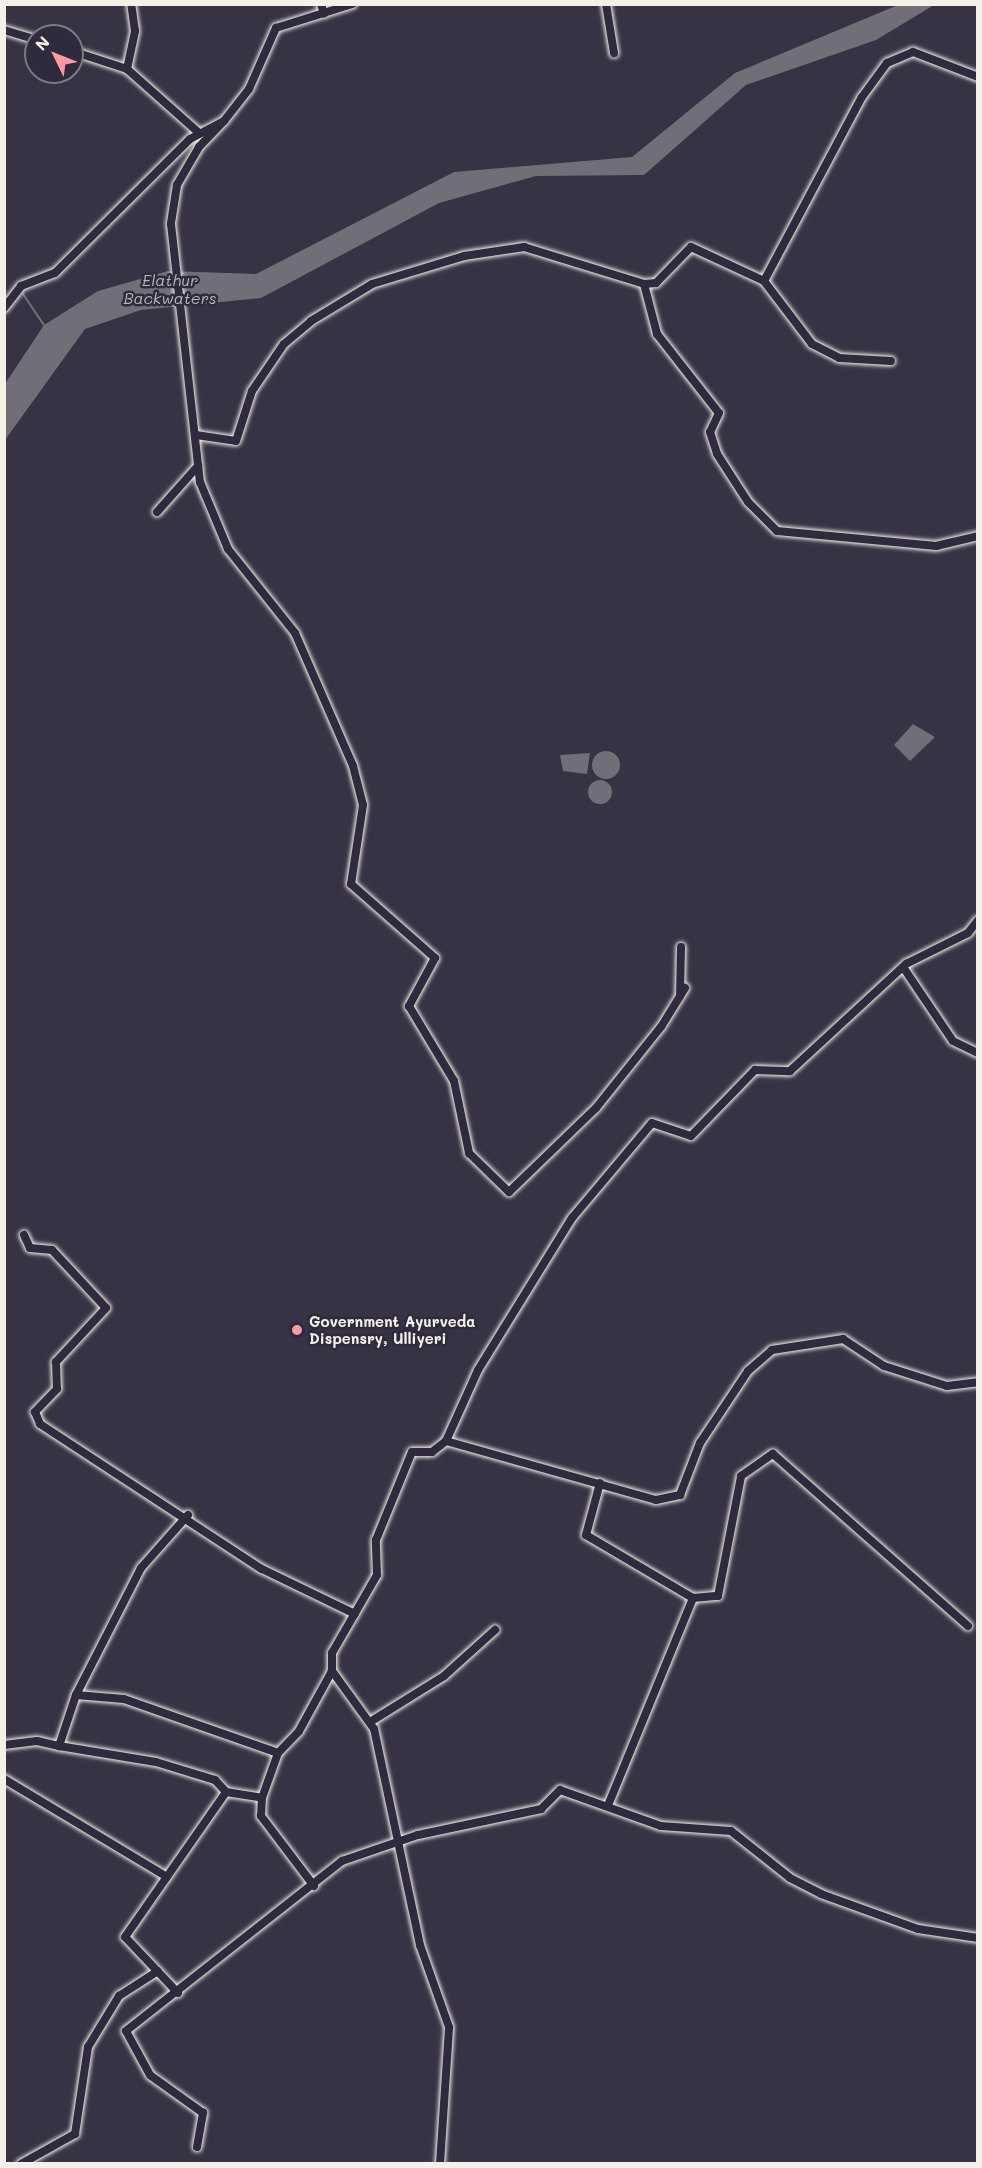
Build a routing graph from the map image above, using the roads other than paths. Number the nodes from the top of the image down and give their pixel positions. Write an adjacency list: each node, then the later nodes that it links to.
1 (131, 4): 10 (street)
2 (321, 4): 5 (street)
3 (352, 4): 5 (street)
4 (606, 4): 8 (street)
5 (324, 14): 12 (street)
6 (4, 30): 7 (street)
7 (24, 36)
8 (614, 53)
9 (84, 54): 10 (street)
10 (130, 67): 13 (street)
11 (978, 77): 14 (street)
12 (224, 121): 13 (street); 18 (street)
13 (199, 133): 16 (street)
14 (764, 280): 15 (street); 17 (street)
15 (644, 284): 18 (street); 21 (street)
16 (4, 308)
17 (891, 361)
18 (196, 435): 19 (street)
19 (198, 466): 20 (street); 26 (street)
20 (157, 512)
21 (978, 536)
22 (978, 920): 24 (street)
23 (681, 947): 26 (street)
24 (903, 967): 27 (street); 30 (street)
25 (685, 988): 26 (street)
26 (680, 997)
27 (978, 1053)
28 (24, 1235): 32 (street)
29 (978, 1382): 31 (street)
30 (446, 1441): 31 (street); 34 (street)
31 (600, 1483): 33 (street)
32 (188, 1515): 34 (street); 38 (street)
33 (693, 1598): 35 (street); 46 (street)
34 (355, 1614): 37 (street)
35 (968, 1626)
36 (495, 1630): 39 (street)
37 (332, 1671): 39 (street); 42 (street)
38 (76, 1695): 41 (street); 42 (street)
39 (370, 1722): 47 (street)
40 (4, 1745): 41 (street)
41 (59, 1746): 44 (street)
42 (278, 1753): 45 (street)
43 (4, 1779): 48 (street)
44 (226, 1792): 45 (street); 48 (street)
45 (262, 1798): 49 (street)
46 (609, 1803): 47 (street); 50 (street)
47 (395, 1842): 49 (street); 55 (street)
48 (167, 1876): 51 (street)
49 (314, 1886): 52 (street)
50 (978, 1938)
51 (158, 1971): 52 (street); 54 (street)
52 (178, 1993): 53 (street)
53 (197, 2147)
54 (21, 2163)
55 (440, 2163)

